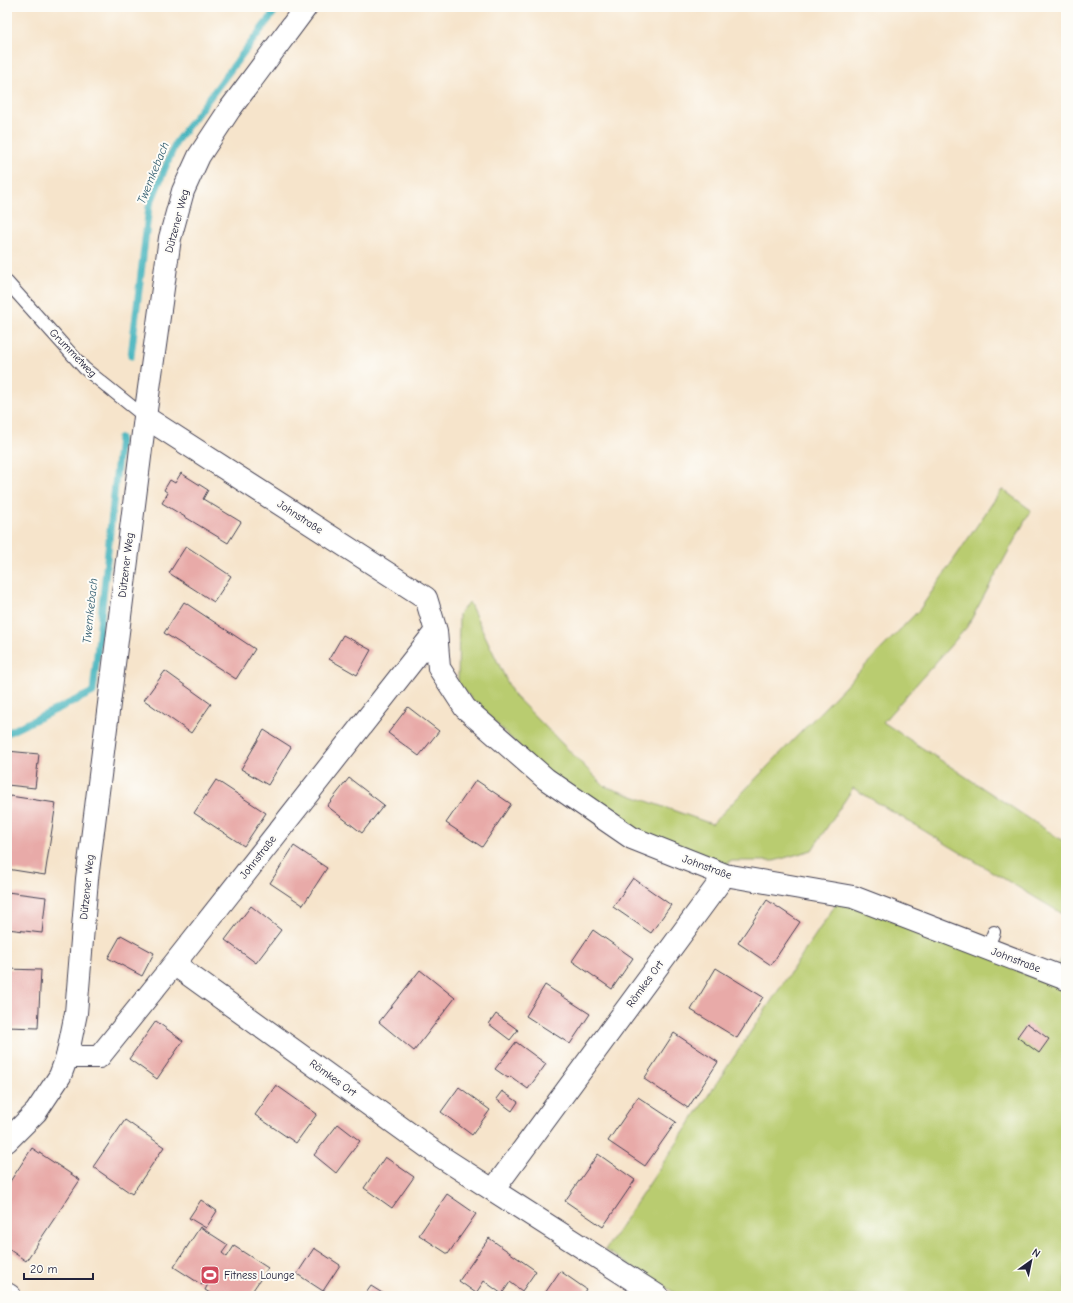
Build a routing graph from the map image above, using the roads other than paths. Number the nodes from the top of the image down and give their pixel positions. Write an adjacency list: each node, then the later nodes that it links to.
1 (306, 7): 3 (street, Dützener Weg)
2 (7, 282): 3 (lane, Grummetweg)
3 (145, 417): 4 (street, Johnstraße); 8 (street, Dützener Weg)
4 (436, 631): 5 (street, Johnstraße); 6 (street, Johnstraße)
5 (725, 875): 7 (street, Johnstraße); 10 (street, Römkes Ort)
6 (174, 964): 8 (street, Johnstraße); 10 (street, Römkes Ort)
7 (1066, 979)
8 (67, 1058): 9 (street, Dützener Weg)
9 (7, 1141)
10 (494, 1190): 13 (street, Römkes Ort)
11 (7, 1294): 12 (street)
12 (10, 1296)
13 (658, 1296)

